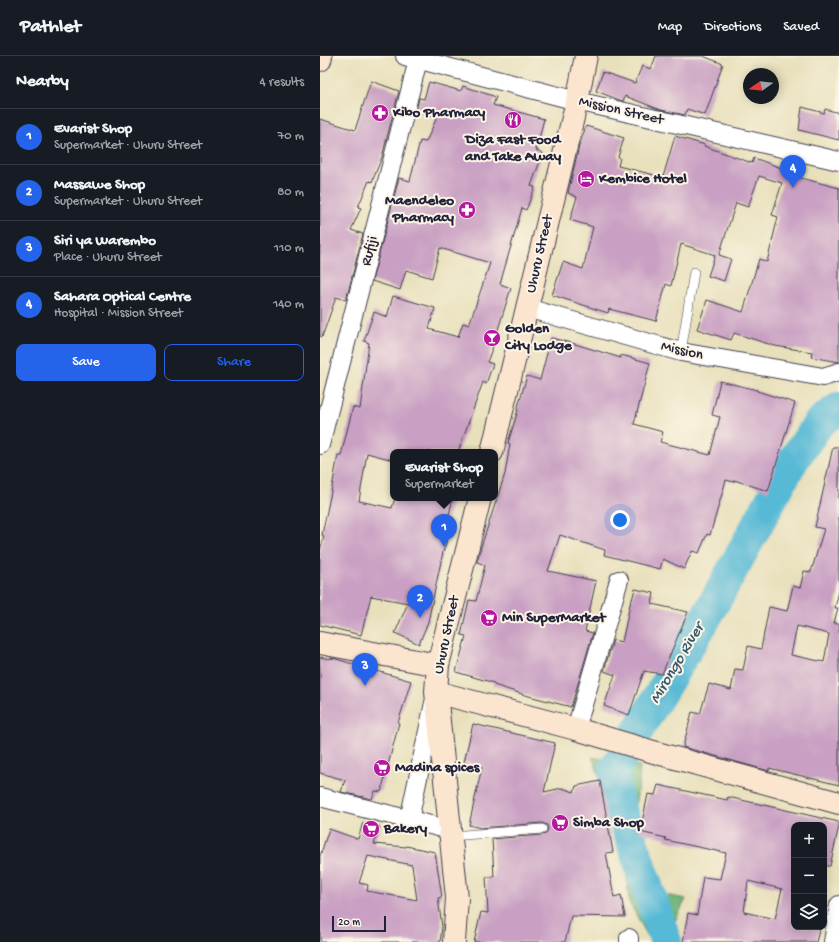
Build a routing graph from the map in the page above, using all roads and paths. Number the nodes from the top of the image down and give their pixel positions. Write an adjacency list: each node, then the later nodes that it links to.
1 (321, 56): 4 (street)
2 (586, 56): 5 (street, Uhuru Street)
3 (414, 57): 5 (street, Mission Street); 11 (street, Rufiji)
4 (320, 60)
5 (577, 100): 6 (street, Mission Street); 8 (street, Uhuru Street)
6 (839, 161)
7 (694, 272): 9 (lane)
8 (528, 308): 9 (street, Mission); 12 (street, Uhuru Street)
9 (681, 352): 10 (street, Mission)
10 (839, 372)
11 (320, 445)
12 (493, 449)
13 (479, 501): 16 (street, Uhuru Street)
14 (619, 580): 18 (street)
15 (320, 644): 16 (street)
16 (438, 665): 17 (street, Uhuru Street)
17 (436, 692): 18 (street); 21 (street); 23 (street, Uhuru Street)
18 (576, 729): 20 (street)
19 (320, 797): 21 (street)
20 (839, 803)
21 (409, 820): 23 (street)
22 (542, 829): 23 (lane)
23 (450, 833): 25 (street, Uhuru Street)
24 (839, 906): 26 (street)
25 (454, 942)
26 (833, 942)

